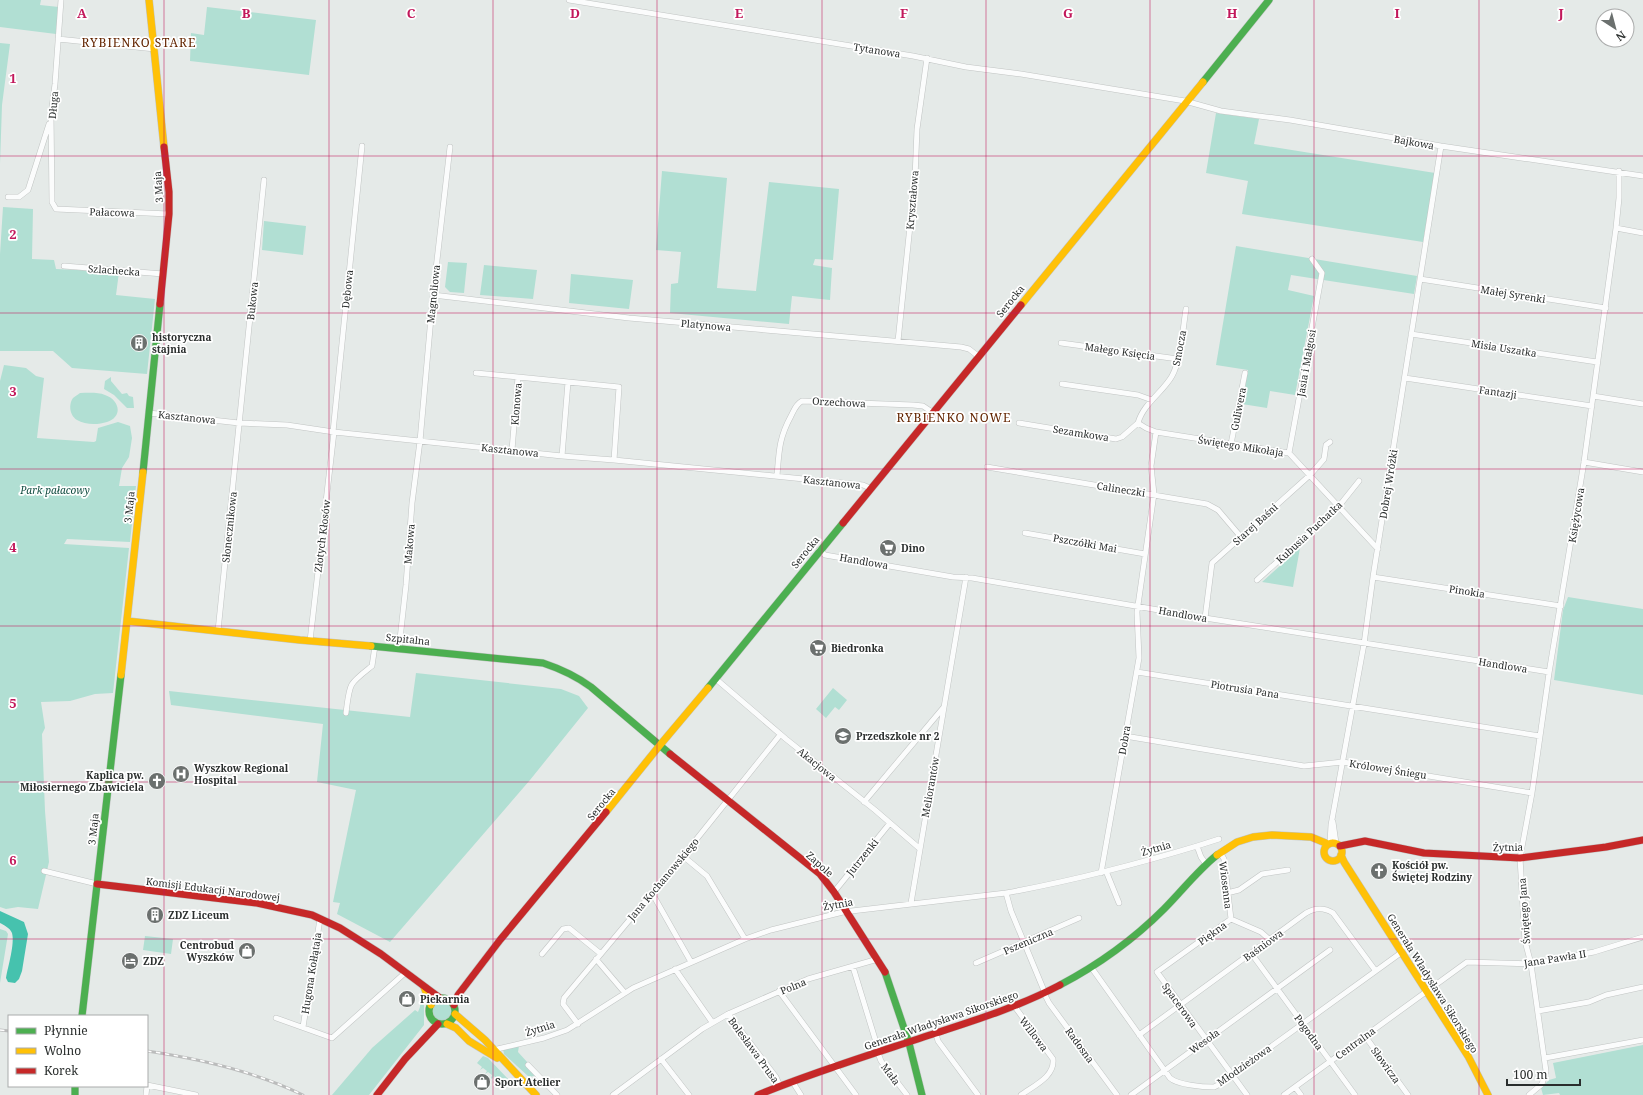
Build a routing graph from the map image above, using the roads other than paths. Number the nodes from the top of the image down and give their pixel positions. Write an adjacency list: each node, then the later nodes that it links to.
1 (61, 0): 5 (street, Długa)
2 (149, 0): 6 (street, 3 Maja)
3 (569, 0): 7 (street, Tytanowa)
4 (1268, 0): 8 (street, Serocka)
5 (58, 38): 6 (street); 9 (street, Długa)
6 (155, 49): 18 (street, 3 Maja)
7 (927, 58): 8 (street, Tytanowa); 29 (street, Kryształowa)
8 (1185, 101): 11 (street, Bajkowa); 31 (street, Serocka)
9 (51, 115): 16 (street); 17 (street, Długa)
10 (362, 146): 49 (street, Dębowa)
11 (1441, 146): 13 (street, Bajkowa); 24 (street, Dobrej Wróżki)
12 (450, 148): 25 (street, Magnoliowa)
13 (1619, 171): 14 (street, Bajkowa); 19 (street, Księżycowa)
14 (1643, 176)
15 (264, 180): 46 (street, Bukowa)
16 (8, 197)
17 (56, 209): 18 (street, Pałacowa)
18 (169, 214): 23 (street, 3 Maja)
19 (1616, 228): 20 (street); 26 (street, Księżycowa)
20 (1643, 233)
21 (1312, 259): 55 (street, Jasia i Małgosi)
22 (64, 266): 23 (street, Szlachecka)
23 (163, 274): 45 (street, 3 Maja)
24 (1420, 279): 26 (street, Małej Syrenki); 28 (street, Dobrej Wróżki)
25 (432, 295): 29 (street, Platynowa); 51 (street, Magnoliowa)
26 (1606, 308): 33 (street, Księżycowa)
27 (1186, 309): 32 (street, Smocza)
28 (1411, 334): 33 (street, Misia Uszatka); 37 (street, Dobrej Wróżki)
29 (898, 342): 31 (street, Platynowa)
30 (1061, 343): 32 (street, Małego Księcia)
31 (978, 356): 44 (street, Serocka)
32 (1178, 359): 41 (street, Smocza)
33 (1597, 362): 40 (street, Księżycowa)
34 (476, 373): 36 (street, Klonowa)
35 (1245, 373): 53 (street, Guliwera)
36 (518, 377): 38 (street); 54 (street, Klonowa)
37 (1404, 378): 43 (street, Fantazji); 69 (street, Dobrej Wróżki)
38 (568, 382): 56 (street); 57 (street)
39 (1062, 384): 41 (street)
40 (1593, 396): 42 (street); 43 (street, Księżycowa)
41 (1152, 400): 48 (street, Smocza)
42 (1643, 404)
43 (1592, 406): 58 (street, Księżycowa)
44 (932, 412): 62 (street, Orzechowa); 64 (street, Serocka)
45 (149, 413): 46 (street, Kasztanowa); 78 (street, 3 Maja)
46 (240, 423): 49 (street, Kasztanowa); 79 (street, Słonecznikowa)
47 (1019, 423): 48 (street, Sezamkowa)
48 (1138, 423): 50 (street, Świętego Mikołaja)
49 (334, 432): 51 (street, Kasztanowa); 80 (street, Złotych Kłosów)
50 (1156, 432): 53 (street, Świętego Mikołaja); 65 (street)
51 (420, 441): 54 (street, Kasztanowa); 83 (street, Makowa)
52 (1330, 442): 61 (street, Starej Baśni)
53 (1232, 444): 55 (street, Świętego Mikołaja)
54 (512, 450): 56 (street, Kasztanowa)
55 (1289, 453): 61 (street, Świętego Mikołaja)
56 (562, 456): 57 (street, Kasztanowa)
57 (614, 460): 62 (street, Kasztanowa)
58 (1584, 462): 60 (street); 76 (street, Księżycowa)
59 (987, 467): 65 (street, Calineczki)
60 (1643, 472)
61 (1310, 475): 66 (street, Świętego Mikołaja); 68 (street, Starej Baśni)
62 (777, 476): 64 (street, Kasztanowa)
63 (1359, 481): 66 (street, Kubusia Puchatka)
64 (870, 488): 70 (street, Serocka)
65 (1154, 494): 68 (street, Calineczki); 71 (street)
66 (1338, 506): 69 (street, Świętego Mikołaja); 74 (street, Kubusia Puchatka)
67 (1025, 533): 71 (street, Pszczółki Mai)
68 (1241, 536): 77 (street, Starej Baśni)
69 (1378, 549): 72 (street, Dobrej Wróżki)
70 (819, 550): 73 (street, Handlowa); 86 (street, Serocka)
71 (1145, 554): 75 (street)
72 (1373, 576): 76 (street, Pinokia); 81 (street, Dobrej Wróżki)
73 (966, 577): 75 (street, Handlowa); 87 (street, Meliorantów)
74 (1257, 580)
75 (1138, 606): 77 (street, Handlowa); 84 (street, Dobra)
76 (1561, 606): 85 (street, Księżycowa)
77 (1205, 618): 81 (street, Handlowa)
78 (127, 621): 79 (street, Szpitalna); 112 (street, 3 Maja)
79 (218, 632): 80 (street, Szpitalna)
80 (310, 641): 82 (street, Szpitalna)
81 (1364, 644): 85 (street, Handlowa); 88 (street, Dobrej Wróżki)
82 (375, 646): 83 (street, Szpitalna); 89 (street)
83 (399, 648): 93 (street, Szpitalna)
84 (1137, 672): 88 (street, Piotrusia Pana); 91 (street, Dobra)
85 (1549, 672): 92 (street, Księżycowa)
86 (716, 679): 90 (street, Akacjowa); 93 (street, Serocka)
87 (943, 707): 97 (street); 102 (street, Meliorantów)
88 (1353, 707): 92 (street, Piotrusia Pana); 94 (street, Dobrej Wróżki)
89 (346, 713)
90 (780, 735): 96 (street, Jana Kochanowskiego); 97 (street, Akacjowa)
91 (1125, 736): 94 (street, Królowej Śniegu); 111 (street, Dobra)
92 (1540, 736): 95 (street, Księżycowa)
93 (660, 745): 96 (street, Zapole); 134 (street, Serocka)
94 (1343, 762): 95 (street, Królowej Śniegu); 103 (street, Dobrej Wróżki)
95 (1532, 793): 106 (street, Księżycowa)
96 (727, 800): 105 (street, Jana Kochanowskiego); 114 (street, Zapole)
97 (864, 802): 98 (street, Akacjowa)
98 (890, 823): 102 (street, Akacjowa); 114 (street, Jutrzenki)
99 (1219, 839): 101 (street, Żytnia)
100 (1643, 840): 106 (street, Żytnia)
101 (1197, 846): 108 (street); 111 (street, Żytnia)
102 (919, 848): 118 (street, Meliorantów)
103 (1334, 848): 104 (street, Generała Władysława Sikorskiego); 106 (street, Żytnia); 107 (street, Żytnia); 107 (street, Generała Władysława Sikorskiego); 113 (street, Generała Władysława Sikorskiego)
104 (1220, 852): 108 (street, Generała Władysława Sikorskiego); 117 (street, Wiosenna)
105 (683, 856): 115 (street, Jana Kochanowskiego); 125 (street)
106 (1520, 858): 139 (street, Świętego Jana)
107 (1334, 861): 113 (street, Generała Władysława Sikorskiego)
108 (1206, 864): 141 (street, Generała Władysława Sikorskiego)
109 (1288, 870): 117 (street)
110 (44, 871): 112 (street)
111 (1103, 872): 116 (street, Żytnia); 119 (street)
112 (97, 884): 121 (street, Komisji Edukacji Narodowej); 161 (street, 3 Maja)
113 (1358, 884): 130 (street, Generała Władysława Sikorskiego)
114 (834, 892): 120 (street, Zapole)
115 (652, 893): 133 (street, Jana Kochanowskiego); 137 (street)
116 (1006, 893): 118 (street, Żytnia); 127 (street, Radosna)
117 (1227, 893): 123 (street, Wiosenna)
118 (911, 903): 120 (street, Żytnia)
119 (1119, 903)
120 (847, 912): 125 (street, Żytnia); 136 (street, Zapole)
121 (320, 918): 144 (street, Komisji Edukacji Narodowej); 169 (street, Hugona Kołłątaja)
122 (1079, 918): 127 (street, Pszeniczna)
123 (1231, 919): 126 (street, Piękna); 145 (street, Piękna)
124 (1643, 937): 139 (street, Jana Pawła II)
125 (745, 939): 137 (street, Żytnia)
126 (1270, 940): 131 (street, Baśniowa); 143 (street, Baśniowa)
127 (1023, 943): 138 (street, Pszeniczna); 152 (street, Radosna)
128 (1408, 945): 130 (street, Młodzieżowa)
129 (1330, 950): 148 (street)
130 (1401, 951): 143 (street, Młodzieżowa); 150 (street, Generała Władysława Sikorskiego)
131 (1251, 953): 148 (street, Pogodna); 156 (street, Baśniowa)
132 (542, 954): 133 (street)
133 (601, 954): 135 (street, Jana Kochanowskiego)
134 (487, 956): 153 (street, Serocka); 155 (street, Serocka)
135 (596, 959): 151 (street); 168 (street, Jana Kochanowskiego)
136 (878, 959): 140 (street, Polna); 175 (street, Zapole)
137 (691, 962): 142 (street, Żytnia)
138 (976, 963)
139 (1531, 964): 150 (street, Jana Pawła II); 158 (street, Świętego Jana)
140 (853, 967): 149 (street, Polna); 178 (street, Mała)
141 (1091, 967): 152 (street, Generała Władysława Sikorskiego); 171 (street, Młodzieżowa)
142 (675, 969): 151 (street, Żytnia); 164 (street)
143 (1375, 970): 165 (street, Młodzieżowa)
144 (406, 972): 146 (street, Komisji Edukacji Narodowej); 169 (street)
145 (1156, 972): 156 (street, Spacerowa)
146 (424, 987): 153 (street, Komisji Edukacji Narodowej); 154 (street, Komisji Edukacji Narodowej)
147 (1643, 987): 158 (street)
148 (1277, 988): 165 (street, Pogodna); 173 (street, Wesoła)
149 (779, 991): 160 (street, Polna); 184 (street)
150 (1426, 991): 172 (street, Centralna); 212 (street, Generała Władysława Sikorskiego)
151 (625, 993): 168 (street, Żytnia)
152 (1045, 993): 157 (street, Generała Władysława Sikorskiego); 205 (street, Radosna)
153 (442, 998): 154 (street); 155 (street)
154 (431, 1005): 162 (street)
155 (454, 1005): 159 (street)
156 (1180, 1005): 171 (street, Baśniowa); 173 (street, Spacerowa)
157 (1015, 1007): 170 (street, Generała Władysława Sikorskiego); 204 (street, Willowa)
158 (1538, 1011): 179 (street, Świętego Jana)
159 (455, 1014): 167 (street); 177 (street)
160 (728, 1014): 164 (street, Polna); 189 (street, Bolesława Prusa)
161 (82, 1015)
162 (430, 1016): 166 (street); 180 (street)
163 (276, 1018): 169 (street)
164 (712, 1022): 181 (street, Polna)
165 (1303, 1023): 182 (street, Pogodna); 186 (street, Młodzieżowa)
166 (438, 1024): 167 (street); 180 (street)
167 (447, 1024): 176 (street)
168 (578, 1024): 177 (street, Żytnia)
169 (303, 1027)
170 (936, 1034): 175 (street, Generała Władysława Sikorskiego); 203 (street)
171 (1139, 1036): 185 (street, Młodzieżowa)
172 (1364, 1036): 182 (street, Centralna); 211 (street, Słowicza)
173 (1206, 1040): 185 (street, Wesoła); 186 (street, Spacerowa)
174 (1643, 1040): 179 (street)
175 (909, 1043): 178 (street, Generała Władysława Sikorskiego); 202 (street, Zapole)
176 (484, 1050): 177 (street, Żytnia); 193 (street)
177 (493, 1050): 194 (street)
178 (878, 1052): 184 (street, Generała Władysława Sikorskiego); 201 (street, Mała)
179 (1545, 1058): 213 (street, Świętego Jana)
180 (405, 1059): 192 (street)
181 (661, 1059): 196 (street, Polna); 197 (street)
182 (1330, 1061): 190 (street, Centralna); 210 (street, Pogodna)
183 (528, 1065): 195 (street)
184 (835, 1067): 187 (street, Generała Władysława Sikorskiego); 200 (street)
185 (1164, 1070): 186 (street, Młodzieżowa); 206 (street, Wesoła)
186 (1232, 1075): 207 (street, Spacerowa)
187 (792, 1081): 189 (street, Generała Władysława Sikorskiego); 199 (street)
188 (148, 1085): 191 (street)
189 (780, 1086): 198 (street, Generała Władysława Sikorskiego)
190 (1295, 1087): 208 (street, Centralna); 209 (street)
191 (196, 1095)
192 (377, 1095)
193 (532, 1095)
194 (536, 1095)
195 (557, 1095)
196 (613, 1095)
197 (689, 1095)
198 (758, 1095)
199 (801, 1095)
200 (856, 1095)
201 (907, 1095)
202 (922, 1095)
203 (978, 1095)
204 (1021, 1095)
205 (1117, 1095)
206 (1131, 1095)
207 (1247, 1095)
208 (1284, 1095)
209 (1301, 1095)
210 (1355, 1095)
211 (1408, 1095)
212 (1488, 1095)
213 (1529, 1095)

